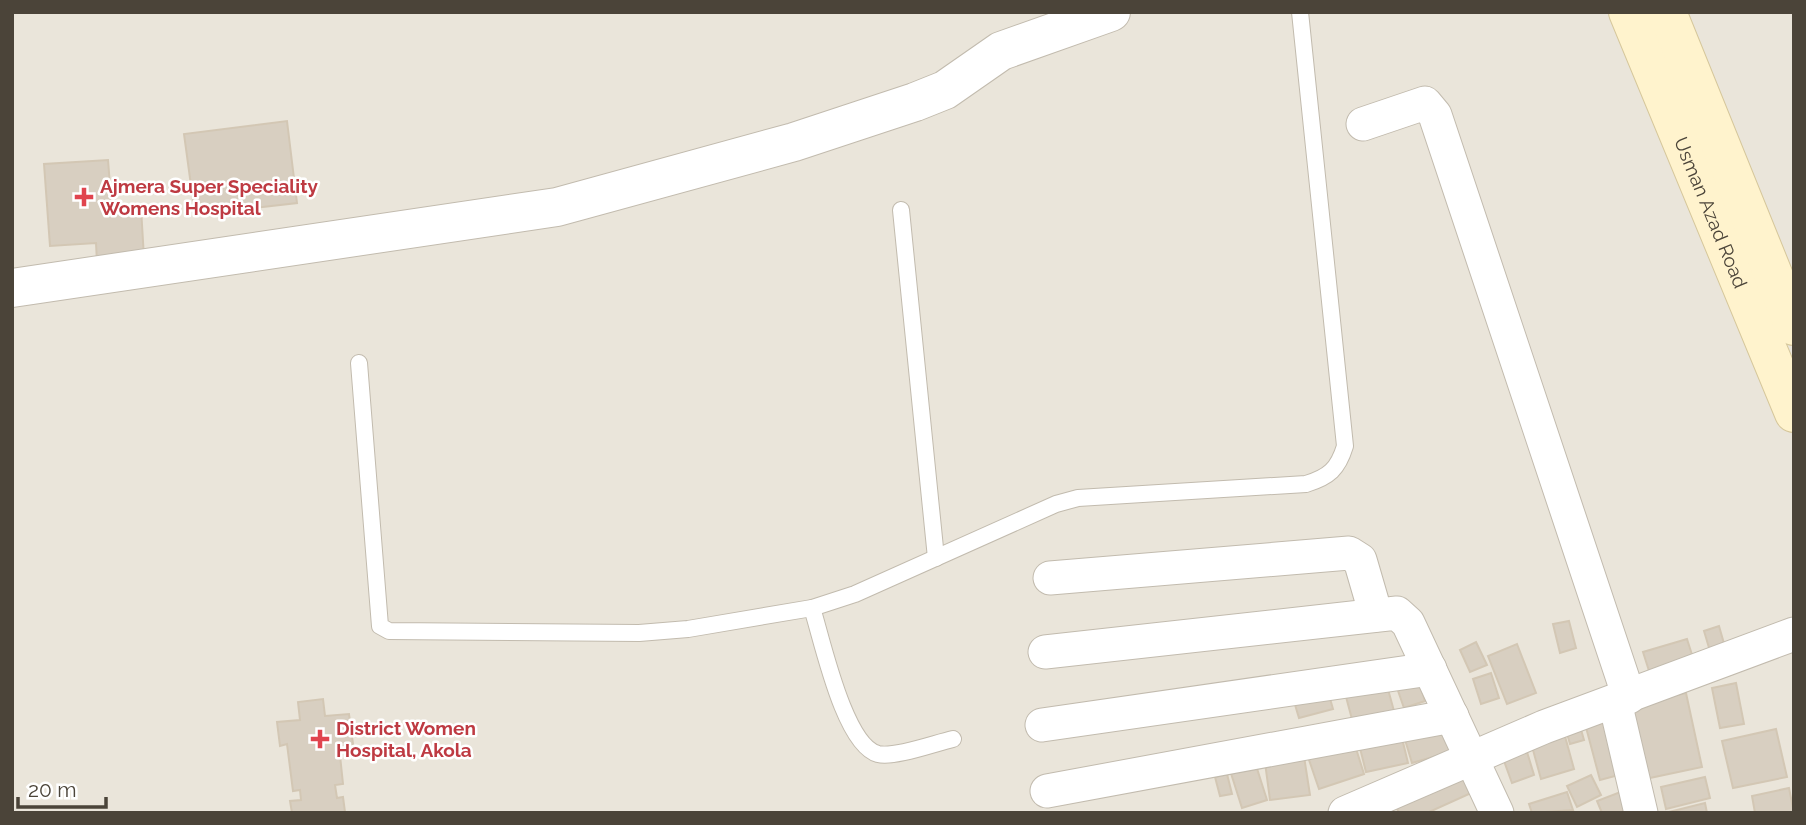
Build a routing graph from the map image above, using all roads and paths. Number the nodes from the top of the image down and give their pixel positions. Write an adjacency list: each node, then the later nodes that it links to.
1 (1111, 12): 7 (street)
2 (1300, 12): 11 (lane)
3 (1628, 12): 10 (main road, Usman Azad Road)
4 (1667, 12): 8 (main road, Usman Azad Road)
5 (1363, 124): 18 (street)
6 (901, 210): 11 (lane)
7 (12, 288)
8 (1794, 326)
9 (359, 363): 13 (lane)
10 (1794, 413)
11 (936, 558): 13 (lane)
12 (1050, 578): 14 (street)
13 (812, 608): 21 (lane)
14 (1376, 615): 16 (street); 17 (street)
15 (1794, 634): 18 (street)
16 (1045, 652)
17 (1430, 669): 19 (street); 20 (street)
18 (1622, 699): 22 (street); 27 (street)
19 (1452, 716): 22 (street); 23 (street)
20 (1042, 724)
21 (953, 739)
22 (1472, 758): 24 (street); 26 (street)
23 (1047, 791)
24 (1390, 804): 25 (street)
25 (1345, 813)
26 (1497, 813)
27 (1641, 813)

